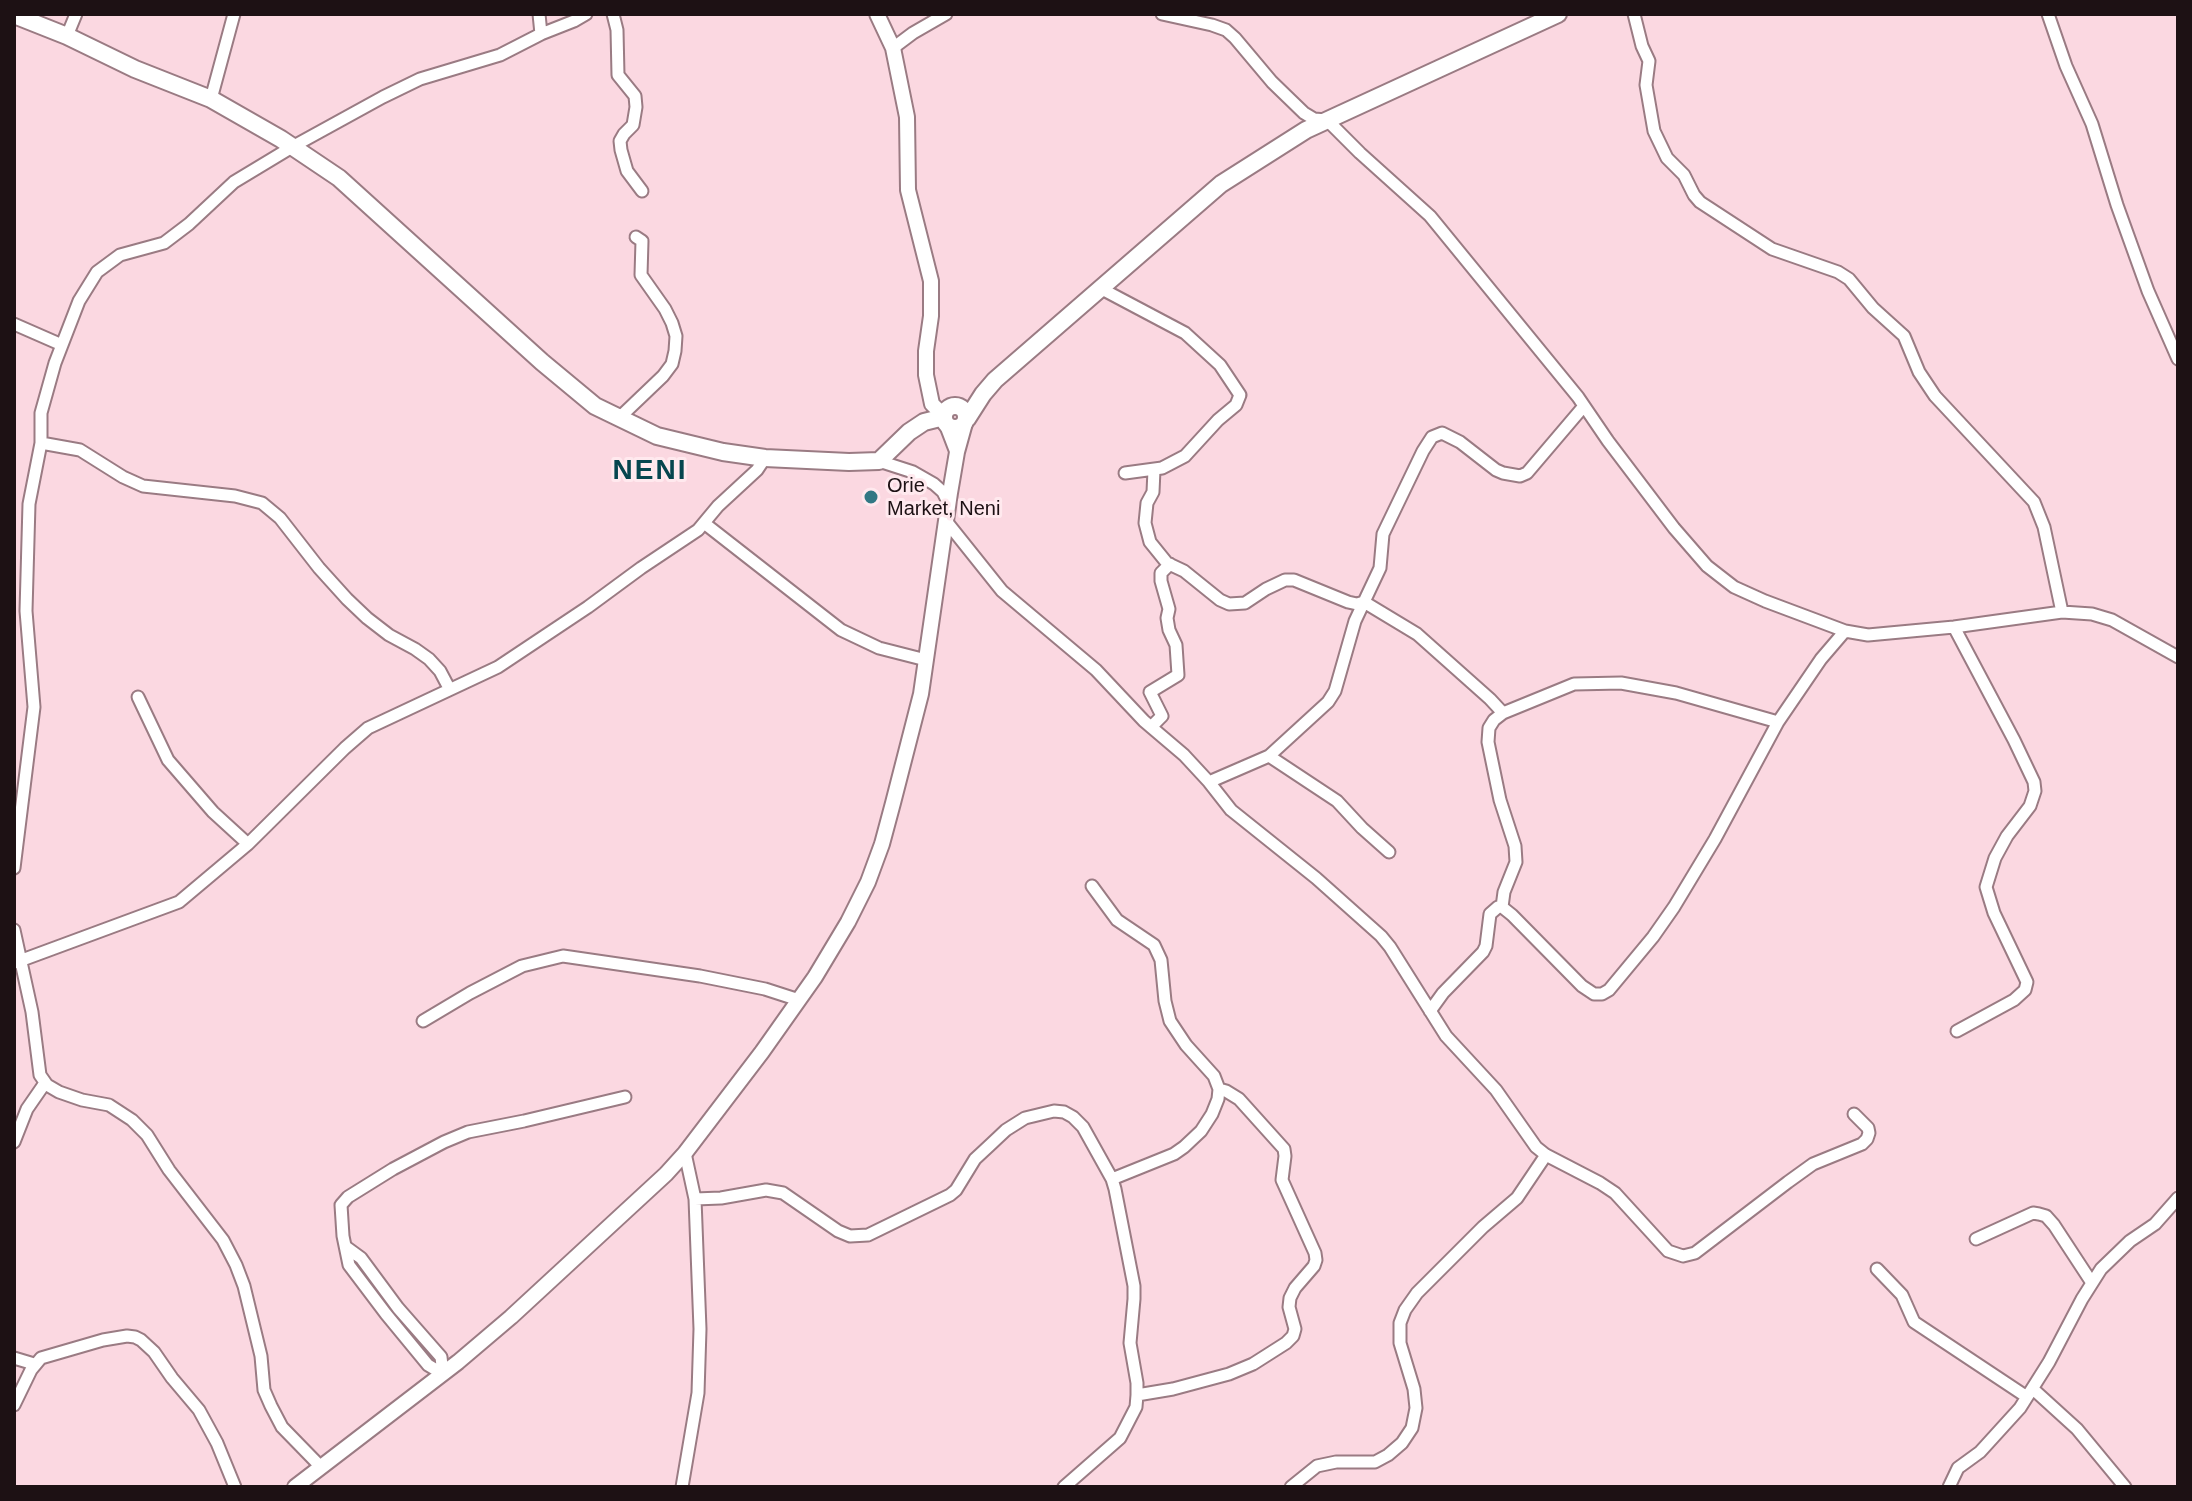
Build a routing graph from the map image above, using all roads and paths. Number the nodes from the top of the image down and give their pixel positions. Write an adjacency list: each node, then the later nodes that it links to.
1 (76, 14): 14 (street)
2 (234, 14): 16 (street)
3 (539, 14): 13 (street)
4 (586, 14): 13 (street)
5 (613, 14): 19 (street)
6 (877, 14): 15 (street)
7 (946, 14): 15 (street)
8 (1162, 14): 17 (street)
9 (1558, 14): 17 (main road)
10 (1634, 14): 38 (street)
11 (2048, 14): 24 (street)
12 (22, 16): 14 (main road)
13 (541, 34): 18 (street)
14 (67, 36): 16 (main road)
15 (893, 48): 26 (street)
16 (211, 99): 18 (main road)
17 (1327, 120): 21 (main road); 25 (street)
18 (292, 147): 23 (street); 27 (main road)
19 (642, 191)
20 (636, 237): 27 (street)
21 (1100, 288): 26 (main road); 31 (street)
22 (14, 324): 23 (street)
23 (62, 345): 28 (street)
24 (2178, 359)
25 (1584, 406): 37 (street); 40 (street)
26 (954, 417): 30 (main road); 33 (street)
27 (618, 419): 29 (main road)
28 (41, 443): 43 (street); 52 (street)
29 (765, 458): 30 (main road); 35 (street)
30 (879, 461): 33 (street)
31 (1154, 470): 32 (street); 36 (street)
32 (1125, 473)
33 (948, 502): 34 (street)
34 (946, 521): 42 (street); 47 (street)
35 (704, 523): 42 (street); 43 (street)
36 (1170, 564): 37 (street); 47 (street)
37 (1364, 602): 45 (street); 48 (street)
38 (2062, 612): 39 (street); 41 (street)
39 (1954, 627): 40 (street); 60 (street)
40 (1845, 631): 46 (street)
41 (2178, 657)
42 (926, 660): 57 (street)
43 (449, 688): 50 (street)
44 (138, 697): 50 (street)
45 (1503, 713): 46 (street); 54 (street)
46 (1778, 722): 54 (street)
47 (1151, 727): 49 (street)
48 (1269, 756): 49 (street); 51 (street)
49 (1209, 782): 58 (street)
50 (248, 844): 56 (street)
51 (1389, 852)
52 (14, 868)
53 (1092, 886): 62 (street)
54 (1502, 907): 58 (street)
55 (14, 930): 56 (street)
56 (17, 962): 61 (street)
57 (799, 1000): 59 (street); 66 (street)
58 (1430, 1011): 67 (street)
59 (423, 1021)
60 (1957, 1031)
61 (45, 1083): 65 (street); 80 (street)
62 (1219, 1089): 68 (street); 78 (street)
63 (625, 1097): 76 (street)
64 (1854, 1114): 67 (street)
65 (14, 1142)
66 (685, 1153): 70 (street); 76 (street)
67 (1546, 1155): 85 (street)
68 (1112, 1179): 70 (street); 78 (street)
69 (2178, 1198): 73 (street)
70 (695, 1199): 83 (street)
71 (1976, 1239): 73 (street)
72 (1877, 1269): 77 (street)
73 (2092, 1283): 77 (street)
74 (14, 1358): 75 (street)
75 (34, 1364): 79 (street); 81 (street)
76 (443, 1374): 80 (street)
77 (2030, 1393): 86 (street); 87 (street)
78 (1137, 1395): 84 (street)
79 (14, 1405)
80 (320, 1466): 82 (street)
81 (235, 1487)
82 (295, 1487)
83 (682, 1487)
84 (1064, 1487)
85 (1291, 1487)
86 (1949, 1487)
87 (2125, 1487)

